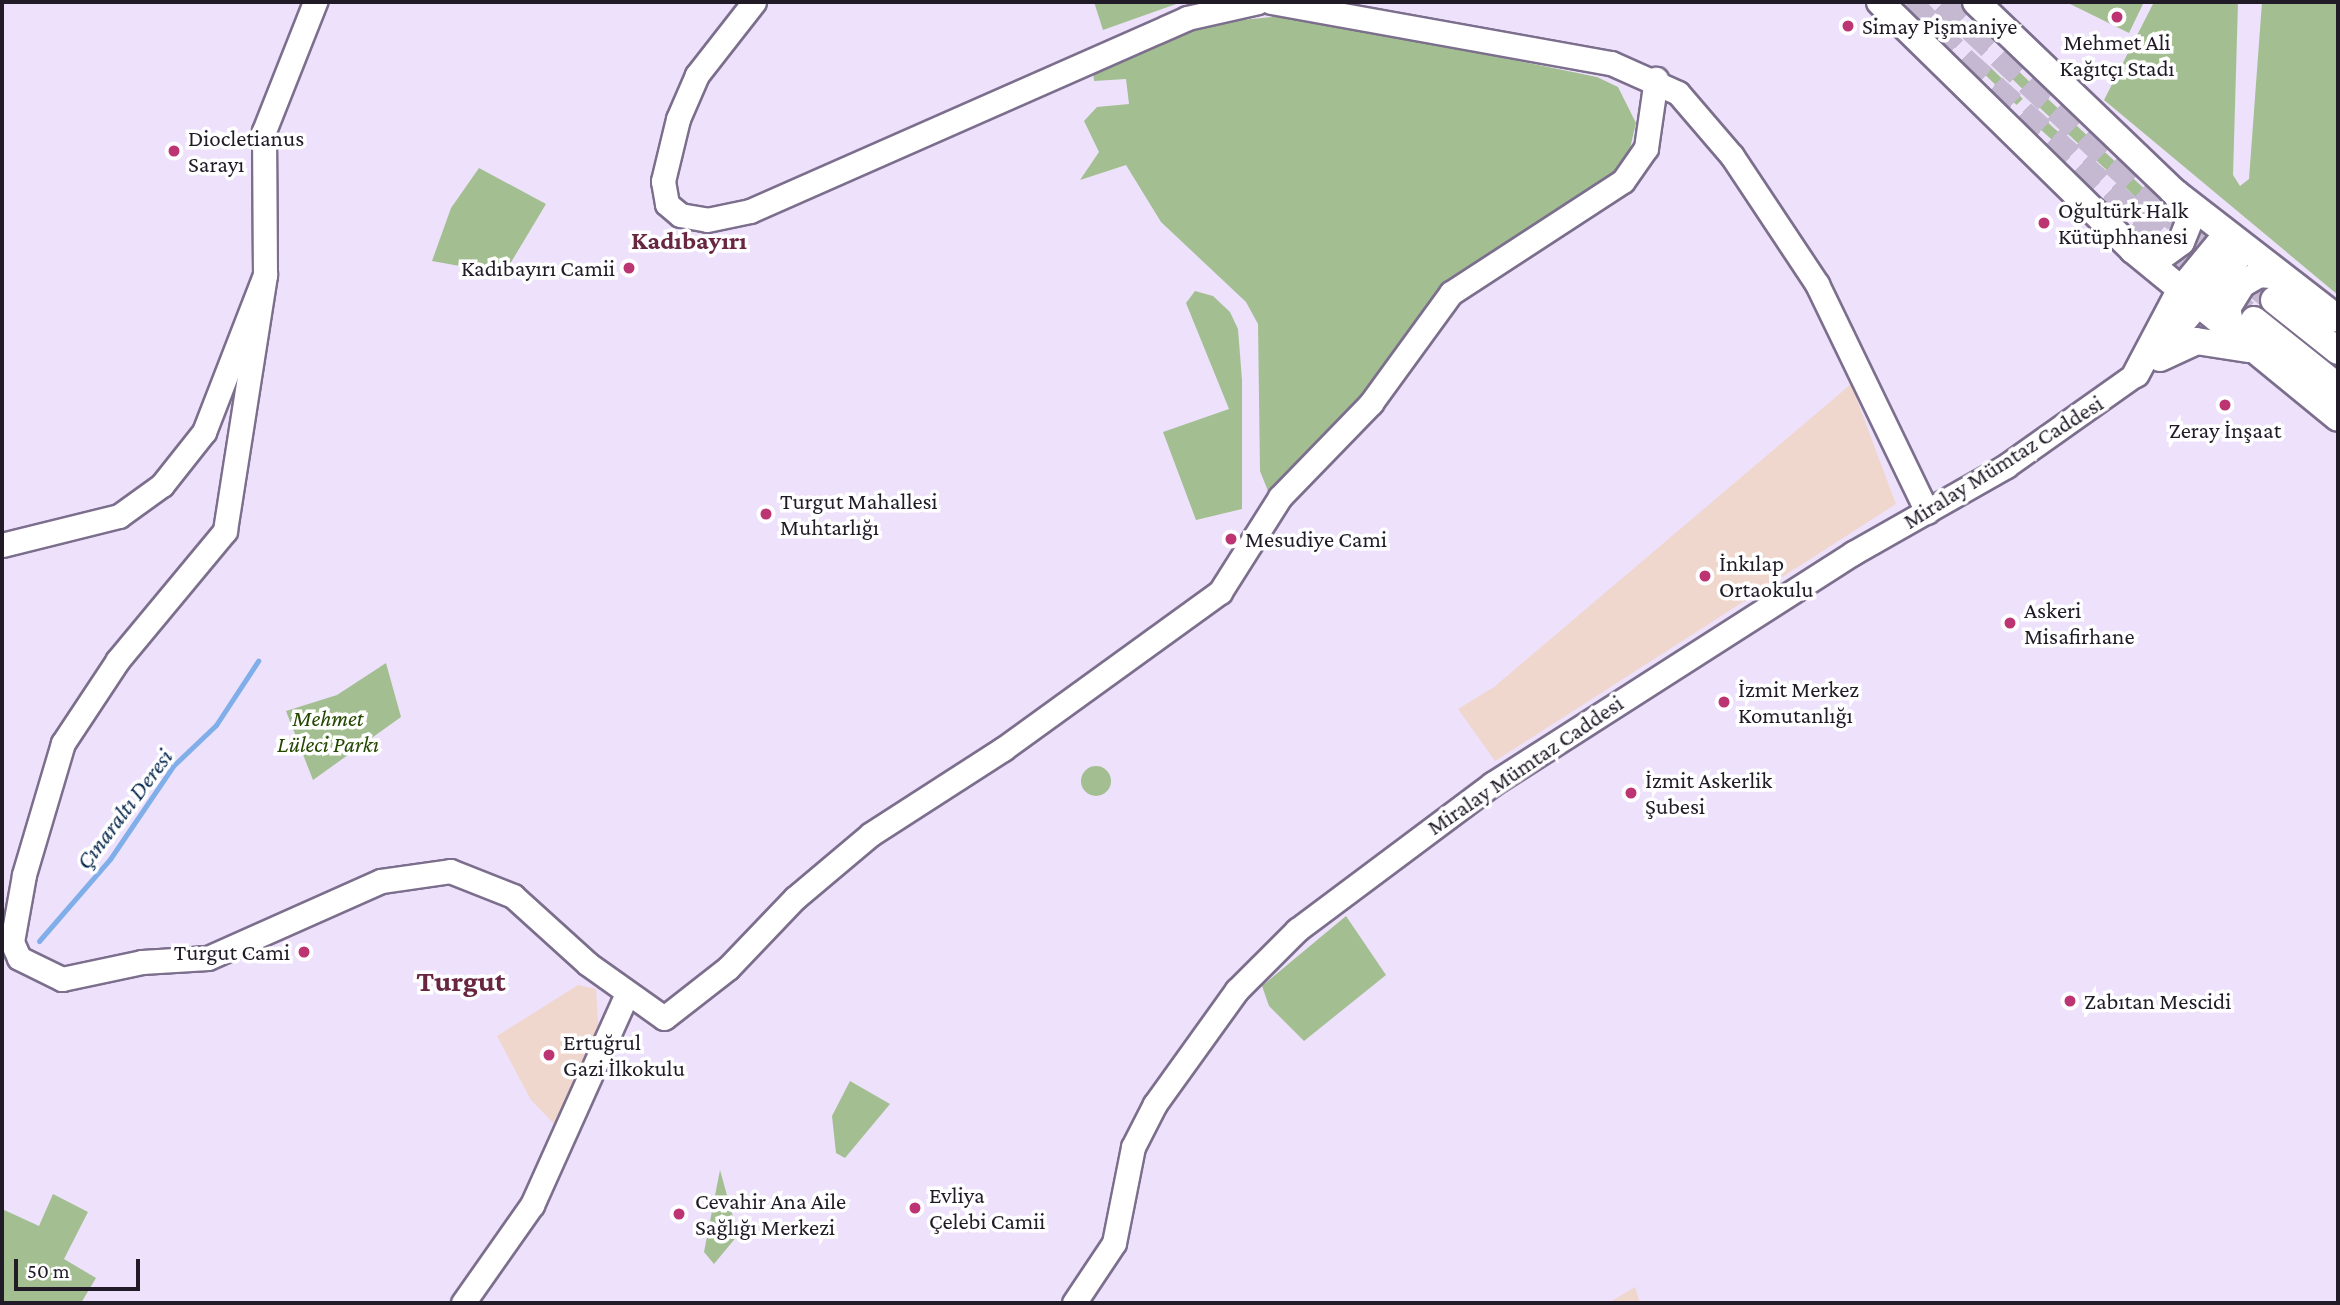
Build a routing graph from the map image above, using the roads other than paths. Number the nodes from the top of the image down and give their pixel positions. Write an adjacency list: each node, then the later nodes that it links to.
1 (315, 2): 11 (main road)
2 (754, 2): 3 (main road)
3 (1258, 2)
4 (1271, 2): 7 (main road)
5 (1880, 2): 10 (highway)
6 (1976, 2): 8 (highway)
7 (1656, 79): 21 (main road); 23 (main road)
8 (2173, 191): 9 (highway); 10 (highway)
9 (2236, 241): 12 (highway); 13 (highway)
10 (2133, 250): 13 (highway)
11 (265, 275): 22 (main road); 23 (main road)
12 (2277, 288): 14 (highway); 15 (highway); 17 (highway)
13 (2189, 298): 15 (highway); 18 (highway)
14 (2338, 319)
15 (2243, 326): 16 (highway); 19 (highway)
16 (2255, 350): 18 (highway); 20 (highway)
17 (2338, 351)
18 (2136, 374): 21 (main road, Miralay Mümtaz Caddesi)
19 (2338, 387)
20 (2338, 418)
21 (1927, 512): 25 (main road, Miralay Mümtaz Caddesi)
22 (2, 545)
23 (627, 994): 24 (main road)
24 (463, 1303)
25 (1074, 1303)

